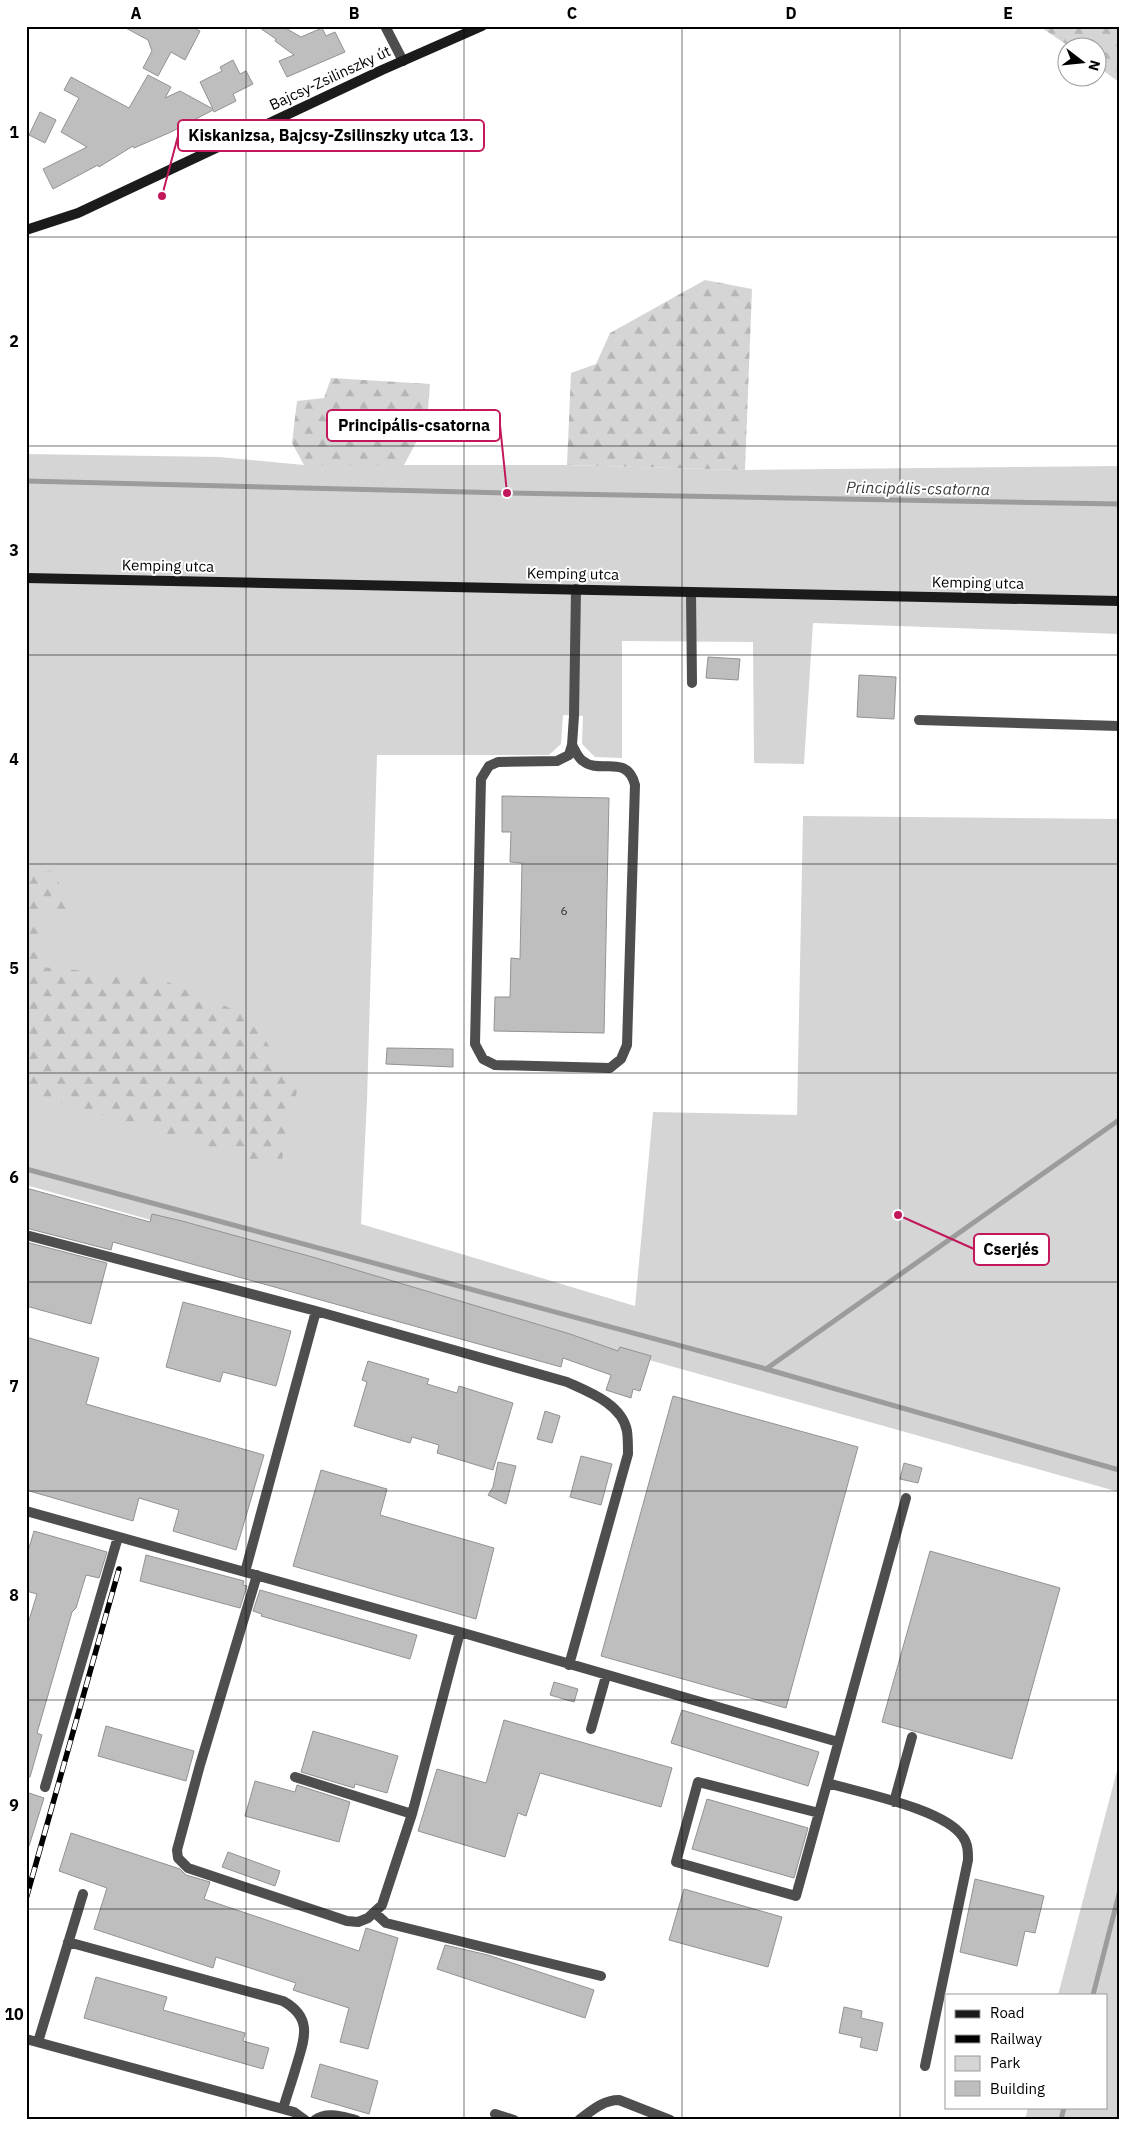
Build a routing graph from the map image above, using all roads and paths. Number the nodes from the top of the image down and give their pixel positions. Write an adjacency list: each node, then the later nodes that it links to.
1 (385, 26): 3 (street)
2 (482, 26): 3 (main road, Bajcsy-Zsilinszky út)
3 (403, 61): 4 (main road, Bajcsy-Zsilinszky út)
4 (26, 230)
5 (26, 578): 6 (main road, Kemping utca)
6 (576, 589): 7 (main road, Kemping utca); 12 (street)
7 (691, 592): 8 (main road, Kemping utca); 9 (street)
8 (1119, 601)
9 (692, 683)
10 (919, 720): 11 (street)
11 (1119, 726)
12 (572, 745): 12 (street)
13 (26, 1235): 14 (street)
14 (316, 1311): 18 (street); 21 (street)
15 (906, 1498): 25 (street)
16 (26, 1511): 17 (street)
17 (118, 1537): 18 (street); 28 (street)
18 (244, 1572): 19 (street)
19 (256, 1575): 20 (street); 33 (street)
20 (460, 1632): 21 (street); 31 (street)
21 (569, 1665): 22 (street)
22 (606, 1676): 23 (street); 25 (street)
23 (590, 1729)
24 (912, 1737): 29 (street)
25 (838, 1742): 27 (street)
26 (295, 1777): 31 (street)
27 (828, 1783): 29 (street); 30 (street)
28 (45, 1787)
29 (894, 1802): 38 (street)
30 (818, 1813): 30 (street)
31 (412, 1814): 33 (street)
32 (83, 1894): 34 (street)
33 (374, 1913): 35 (street)
34 (68, 1942): 37 (street); 39 (street)
35 (601, 1976)
36 (26, 2040): 37 (street)
37 (38, 2042): 39 (street)
38 (925, 2066)
39 (283, 2109): 41 (street)
40 (495, 2114): 44 (street)
41 (305, 2120)
42 (315, 2120): 43 (street)
43 (356, 2120)
44 (514, 2120)
45 (579, 2120): 46 (street)
46 (670, 2120)

